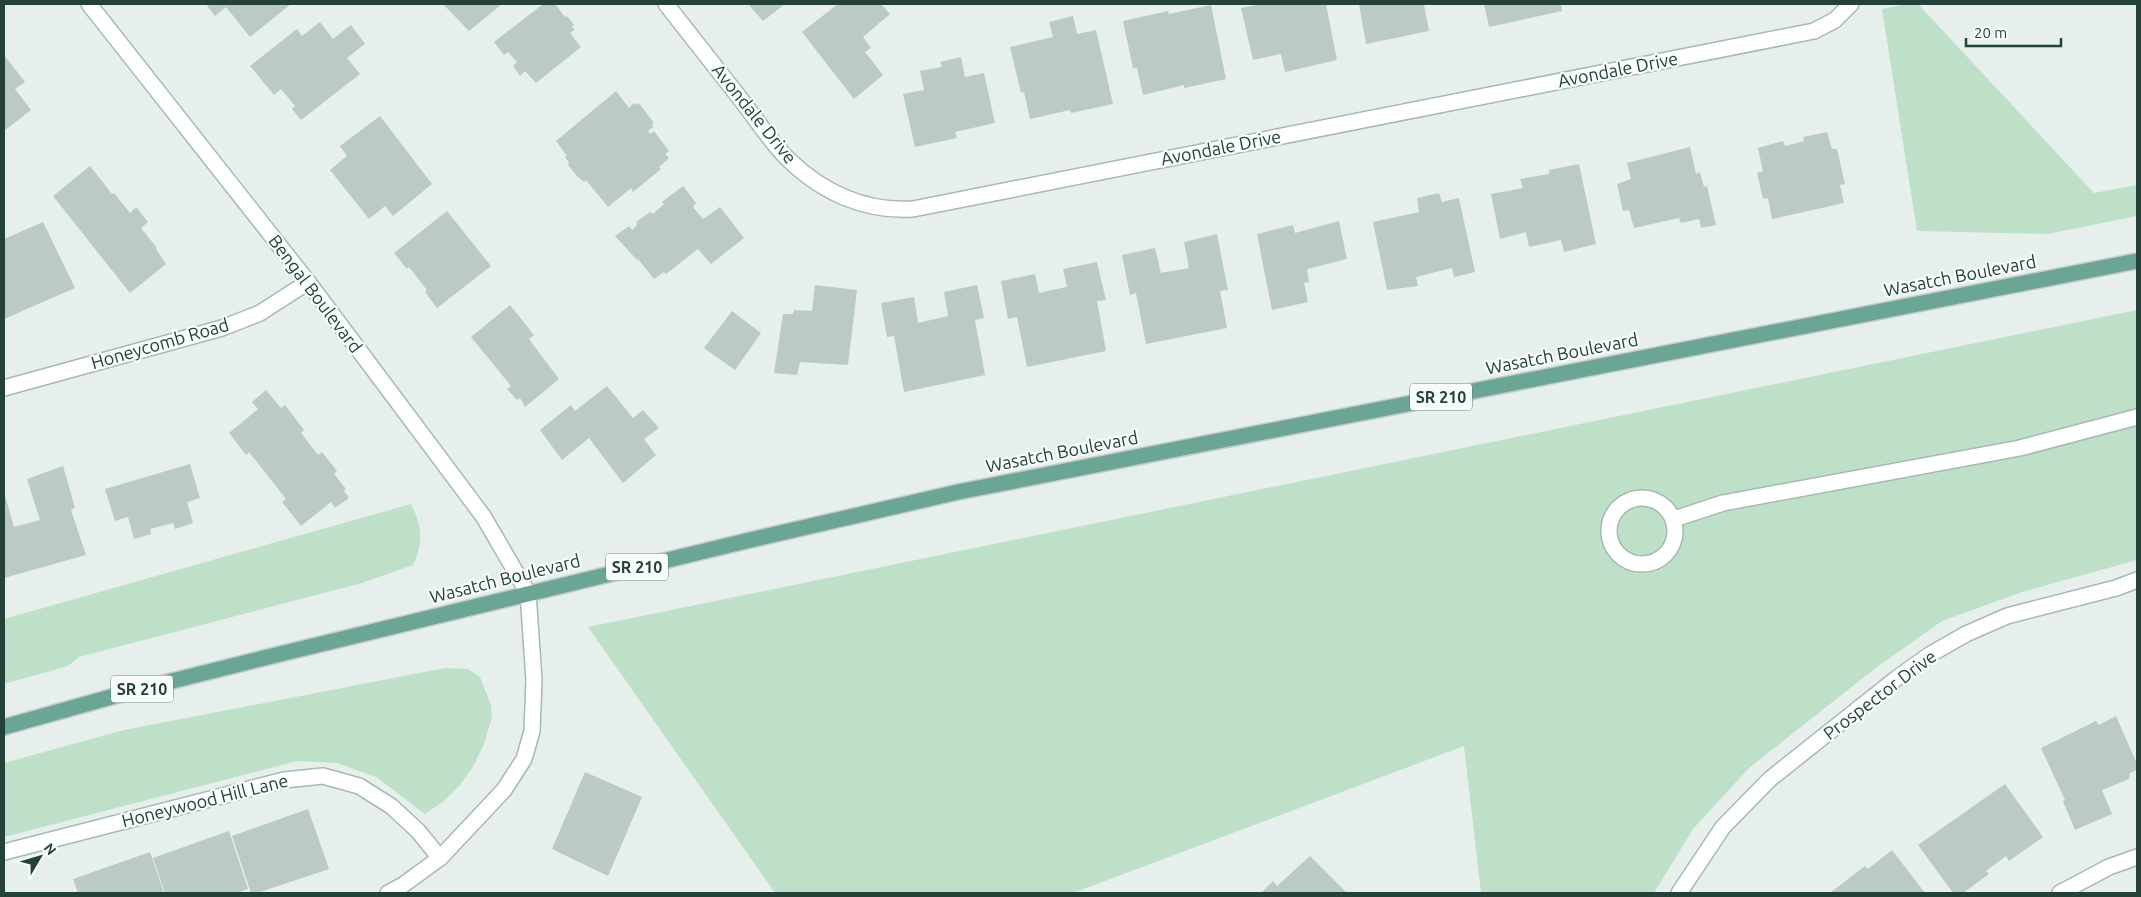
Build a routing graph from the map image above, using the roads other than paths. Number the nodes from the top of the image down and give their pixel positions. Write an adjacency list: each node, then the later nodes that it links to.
1 (89, 4): 5 (street, Bengal Boulevard)
2 (666, 4): 3 (street, Avondale Drive)
3 (1851, 4)
4 (2137, 261): 10 (main road, Wasatch Boulevard / SR 210)
5 (308, 282): 6 (street, Honeycomb Road); 10 (street, Bengal Boulevard)
6 (4, 388)
7 (2137, 416): 8 (street)
8 (1674, 519): 8 (street)
9 (2137, 580): 16 (street, Prospector Drive)
10 (528, 593): 11 (main road, Wasatch Boulevard / SR 210); 14 (street)
11 (4, 726)
12 (4, 852): 14 (street, Honeywood Hill Lane)
13 (2137, 857): 17 (street)
14 (440, 858): 15 (street)
15 (388, 893)
16 (1679, 893)
17 (2060, 893)

